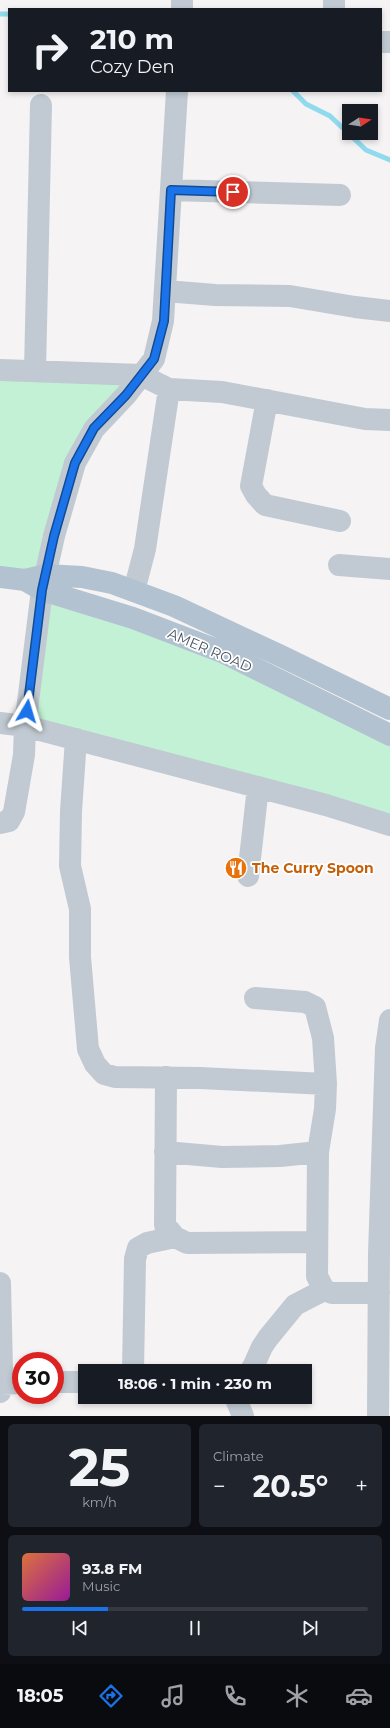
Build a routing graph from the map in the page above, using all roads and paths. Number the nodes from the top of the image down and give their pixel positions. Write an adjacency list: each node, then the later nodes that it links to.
1 (177, 92): 3 (street)
2 (41, 105): 8 (street)
3 (171, 190): 4 (street); 5 (street)
4 (340, 195)
5 (165, 291): 6 (street); 9 (street)
6 (390, 311)
7 (0, 370): 8 (street)
8 (35, 371): 9 (street)
9 (141, 376): 10 (street); 17 (street)
10 (170, 389): 11 (street); 18 (street)
11 (268, 400): 12 (street); 13 (street)
12 (390, 420)
13 (340, 521)
14 (339, 565): 15 (street)
15 (390, 569)
16 (0, 577): 17 (main road, AMER ROAD)
17 (38, 581): 18 (main road, AMER ROAD); 21 (street); 22 (main road, AMER ROAD)
18 (134, 591): 19 (main road, AMER ROAD)
19 (390, 709)
20 (0, 723): 21 (street)
21 (25, 726): 23 (street); 25 (street)
22 (390, 735)
23 (76, 739): 24 (street); 31 (street)
24 (258, 787): 26 (street); 27 (street)
25 (0, 823)
26 (390, 825)
27 (248, 876)
28 (255, 998): 32 (street)
29 (390, 1020): 30 (street)
30 (388, 1049): 37 (street)
31 (166, 1077): 32 (street); 33 (street)
32 (326, 1084): 34 (street)
33 (165, 1152): 34 (street); 35 (street)
34 (318, 1152): 36 (street)
35 (175, 1237): 36 (street); 43 (street)
36 (317, 1242): 40 (street)
37 (385, 1254): 41 (street)
38 (0, 1283): 39 (street)
39 (0, 1289): 42 (street)
40 (324, 1290): 41 (street); 44 (street)
41 (379, 1293): 50 (street)
42 (1, 1352): 47 (street)
43 (133, 1364)
44 (255, 1364)
45 (64, 1382): 46 (street)
46 (78, 1382)
47 (7, 1386)
48 (238, 1404): 49 (street)
49 (243, 1416)
50 (378, 1416)

